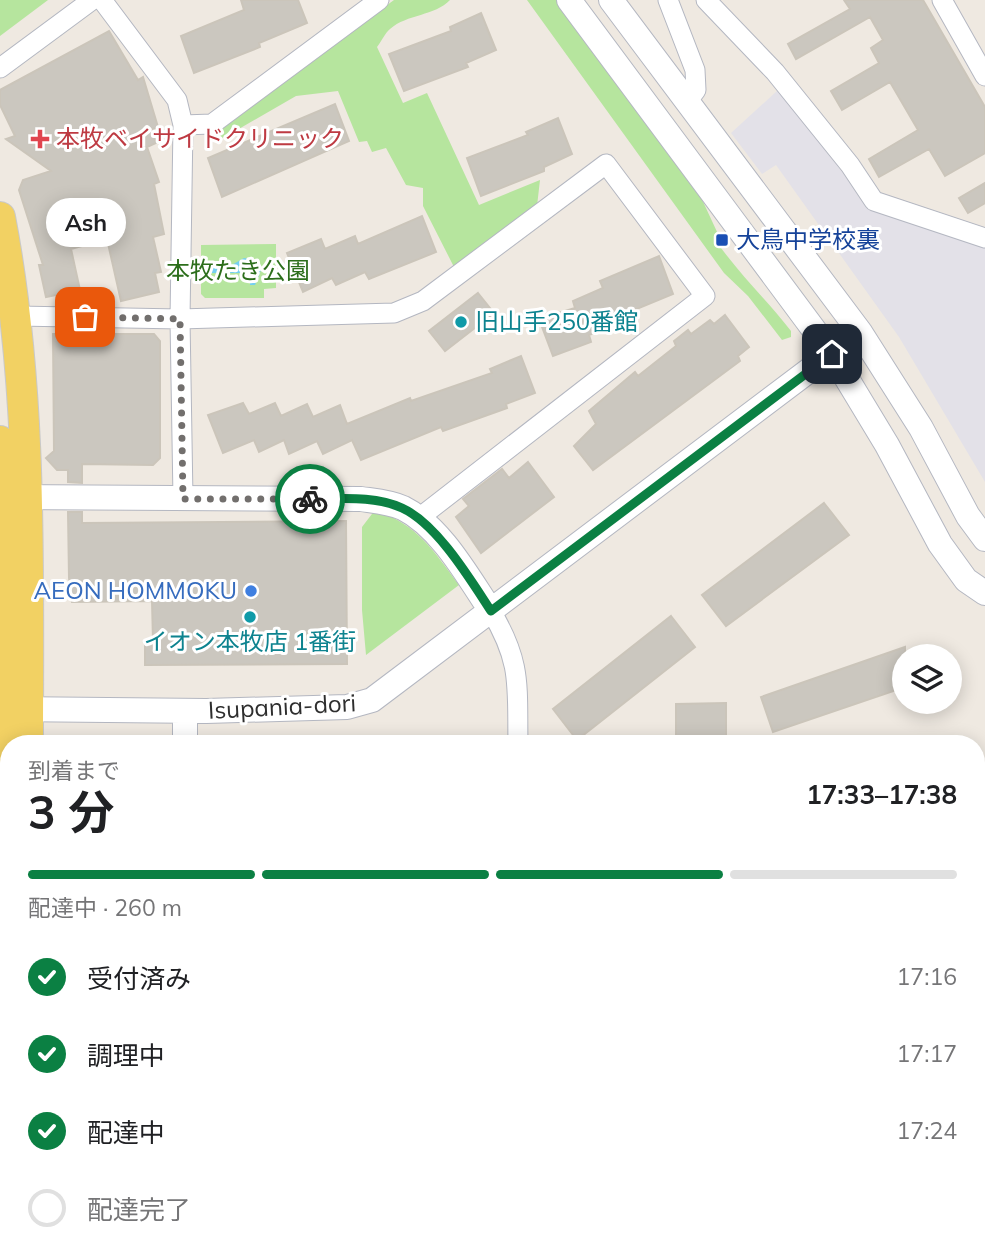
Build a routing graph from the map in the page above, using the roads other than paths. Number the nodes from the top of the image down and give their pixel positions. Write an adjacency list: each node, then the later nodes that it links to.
1 (92, 0): 9 (street)
2 (102, 0): 12 (street)
3 (379, 0): 12 (street)
4 (569, 0): 18 (street)
5 (611, 0): 11 (street)
6 (668, 0): 11 (street)
7 (706, 0): 14 (street)
8 (942, 0): 10 (street)
9 (0, 68)
10 (985, 76)
11 (687, 102): 17 (street)
12 (183, 125): 16 (street)
13 (0, 217): 15 (main road)
14 (985, 238)
15 (17, 316): 16 (street); 20 (main road)
16 (180, 319): 21 (street); 22 (street)
17 (860, 332): 18 (street, Isupania-dori); 23 (street)
18 (832, 354): 24 (street); 25 (street, Isupania-dori)
19 (0, 441): 20 (main road)
20 (9, 497): 21 (street); 26 (main road)
21 (183, 499): 22 (street)
22 (419, 518): 25 (street)
23 (985, 539)
24 (985, 593)
25 (491, 611): 27 (street, Isupania-dori); 31 (street)
26 (10, 709): 27 (street, Isupania-dori); 28 (main road); 29 (main road)
27 (185, 711): 30 (street)
28 (9, 735)
29 (23, 735)
30 (185, 735)
31 (518, 735)

